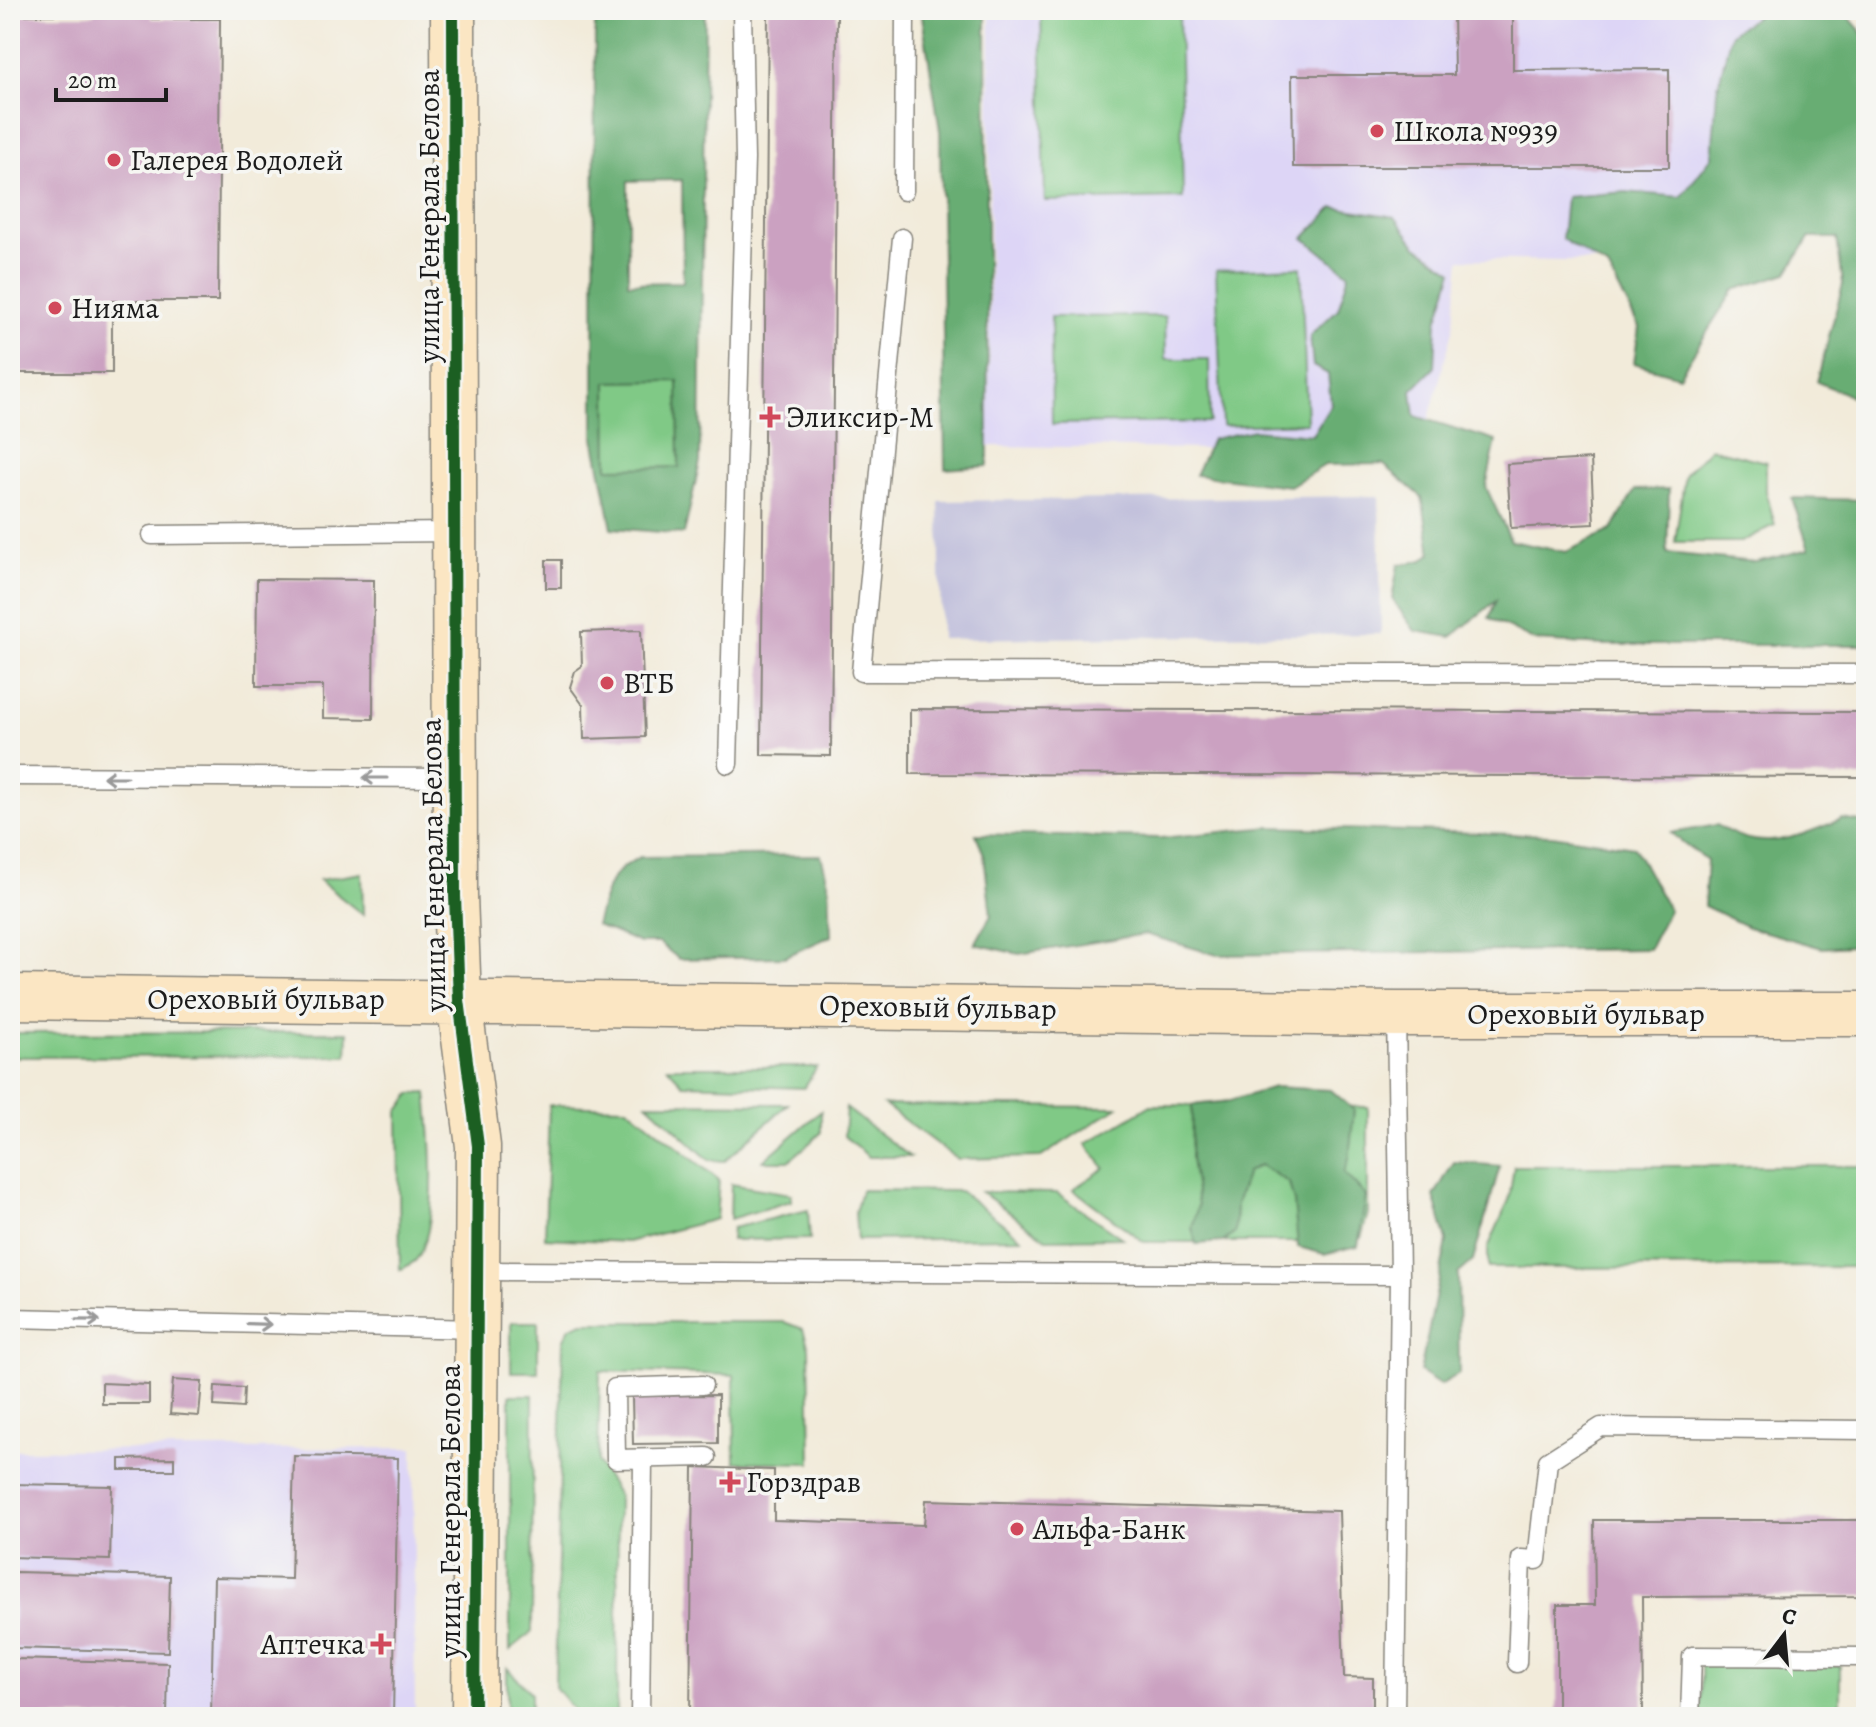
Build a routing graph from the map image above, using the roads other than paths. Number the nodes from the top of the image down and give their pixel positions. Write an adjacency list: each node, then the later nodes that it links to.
1 (453, 10): 6 (main road, улица Генерала Белова)
2 (742, 10): 9 (lane)
3 (905, 10): 4 (lane)
4 (904, 191)
5 (902, 238): 8 (lane)
6 (457, 532): 7 (lane); 11 (main road, улица Генерала Белова)
7 (152, 535)
8 (1866, 674)
9 (728, 764)
10 (10, 776): 11 (lane, one-way to 10)
11 (453, 778): 13 (main road, улица Генерала Белова)
12 (10, 997): 13 (main road, Ореховый бульвар)
13 (459, 1000): 14 (main road, Ореховый бульвар); 16 (main road, улица Генерала Белова)
14 (1396, 1014): 15 (main road, Ореховый бульвар); 17 (lane)
15 (1866, 1014)
16 (477, 1271): 17 (lane); 19 (main road, улица Генерала Белова)
17 (1400, 1275): 28 (lane)
18 (10, 1318): 19 (lane, one-way to 19)
19 (477, 1329): 26 (main road, улица Генерала Белова)
20 (703, 1385): 23 (lane)
21 (1866, 1430): 25 (lane)
22 (707, 1457): 23 (lane)
23 (643, 1461): 27 (lane)
24 (1866, 1657): 29 (lane)
25 (1517, 1663)
26 (474, 1717)
27 (640, 1717)
28 (1395, 1717)
29 (1690, 1717)

